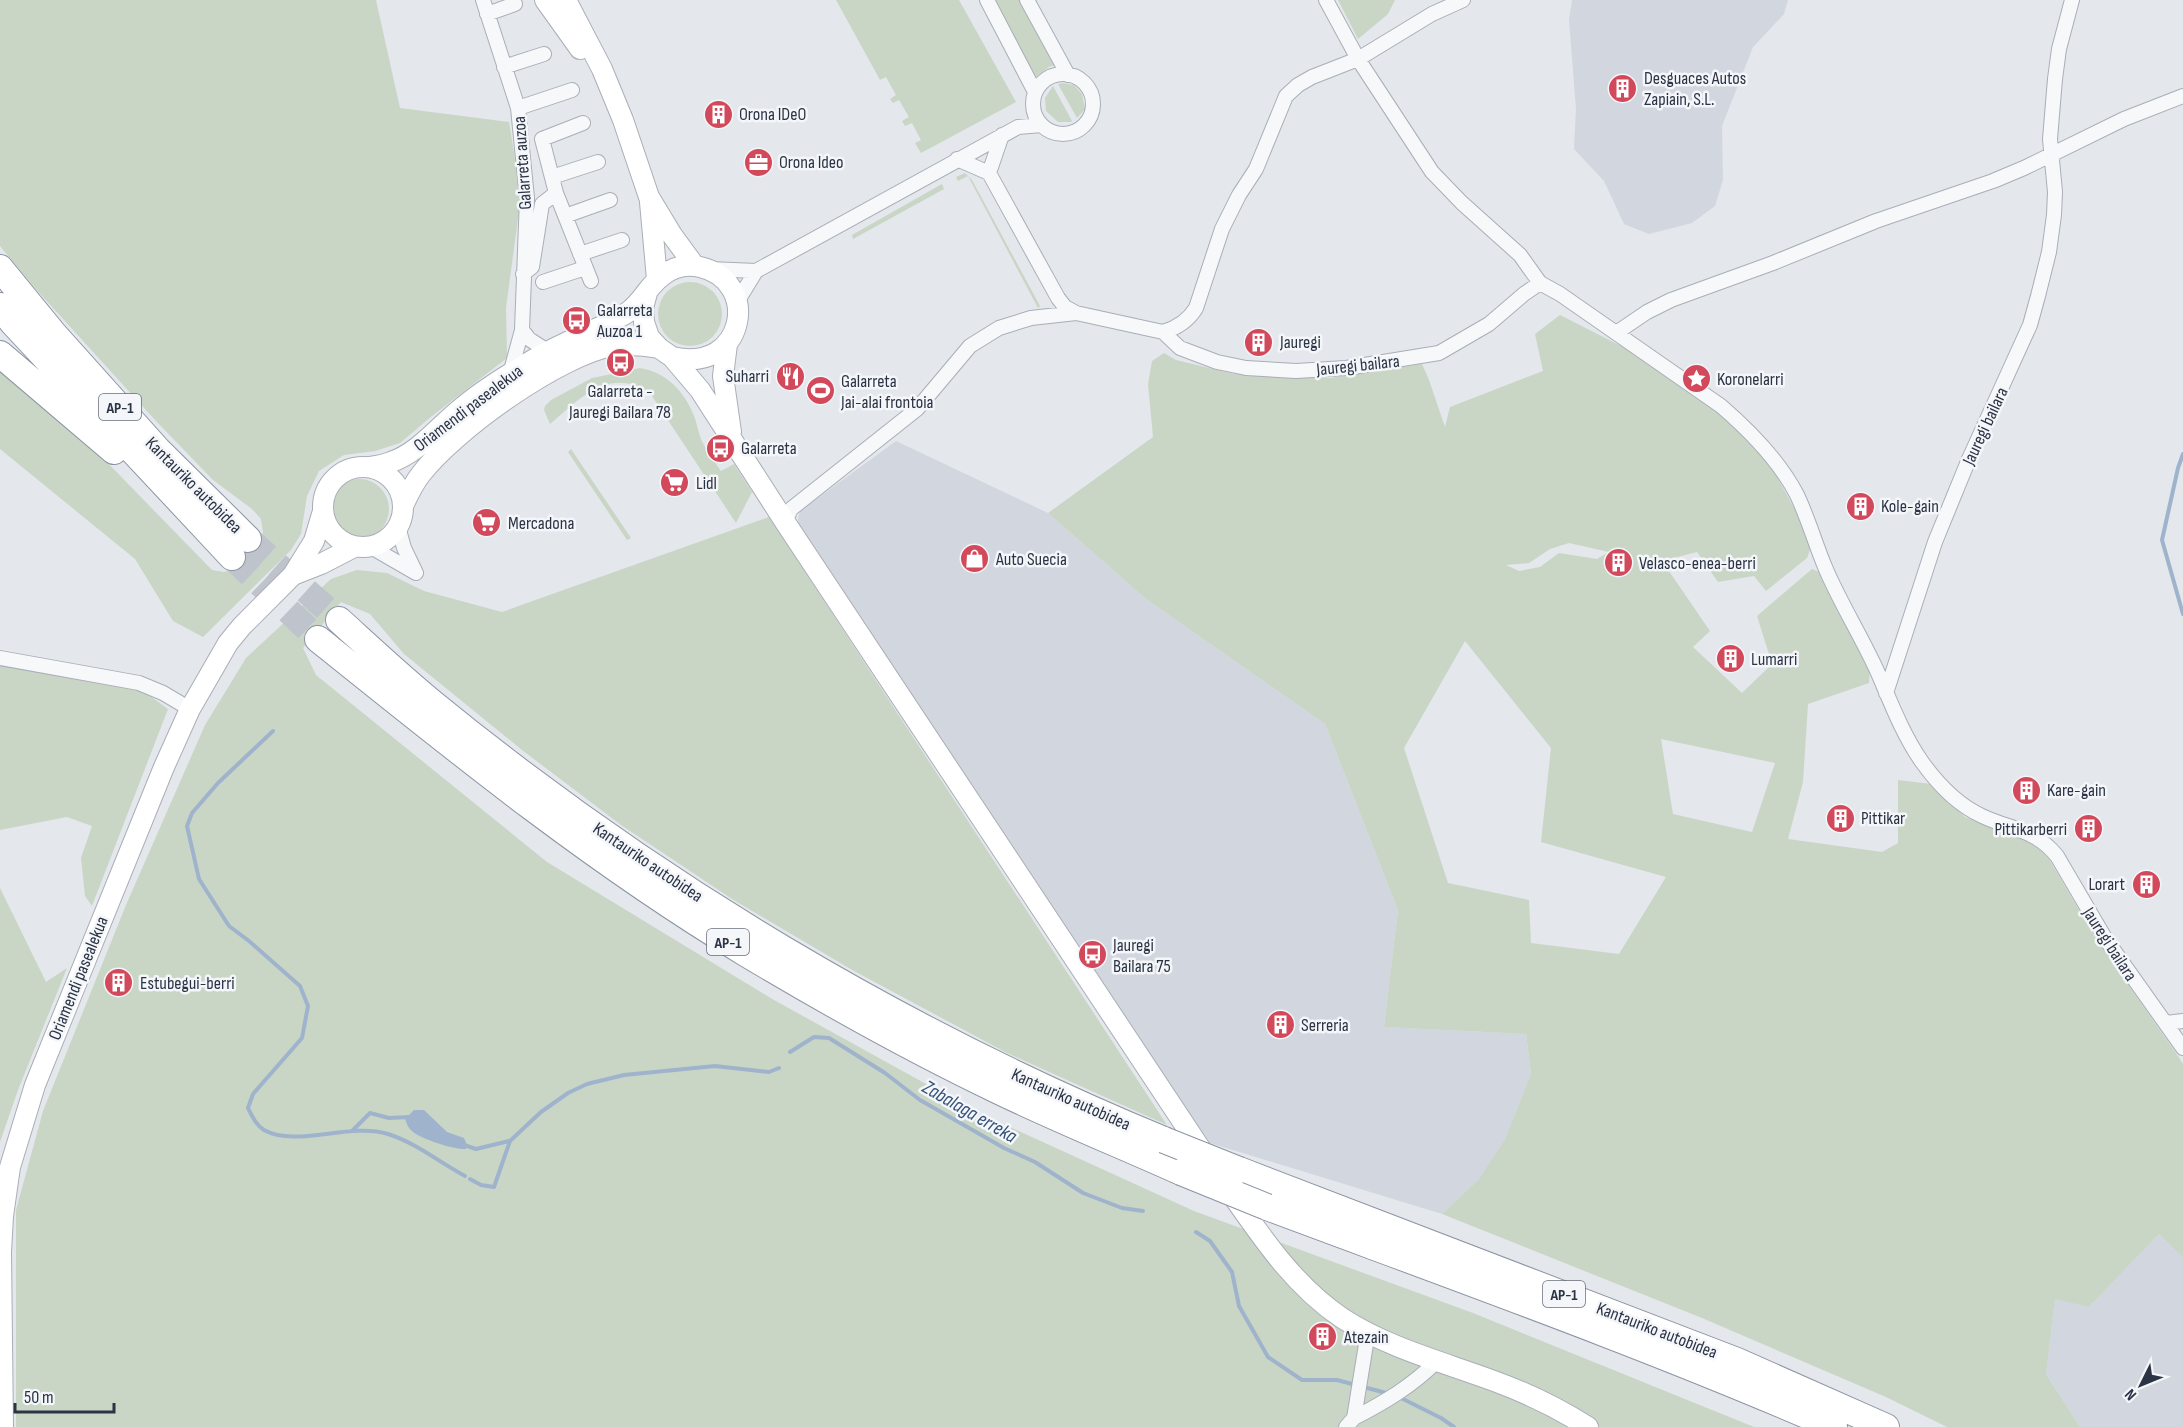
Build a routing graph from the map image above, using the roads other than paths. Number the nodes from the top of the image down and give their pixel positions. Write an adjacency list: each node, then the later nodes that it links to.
1 (483, 0): 10 (street, Galarreta auzoa)
2 (545, 0): 20 (main road)
3 (566, 0): 20 (main road)
4 (987, 0): 16 (street)
5 (1027, 0): 14 (street)
6 (1326, 0): 12 (street, Jauregi bailara)
7 (1463, 0): 12 (street)
8 (2072, 0): 25 (street, Jauregi bailara)
9 (515, 4): 10 (street)
10 (487, 14): 13 (street, Galarreta auzoa)
11 (544, 54): 13 (street)
12 (1358, 59): 41 (street, Jauregi bailara); 49 (street)
13 (504, 67): 19 (street, Galarreta auzoa)
14 (1068, 75): 16 (street); 22 (street)
15 (572, 90): 19 (street)
16 (1035, 92): 18 (street)
17 (2183, 96): 25 (street)
18 (1033, 107): 22 (street); 23 (street)
19 (518, 108): 39 (street, Galarreta auzoa)
20 (623, 120): 31 (main road)
21 (584, 123): 29 (street)
22 (1042, 125): 23 (street)
23 (1021, 126): 24 (street)
24 (1002, 135): 26 (street); 28 (street)
25 (2053, 153): 50 (street); 68 (street, Jauregi bailara)
26 (957, 159): 28 (street); 38 (street)
27 (598, 162): 29 (street)
28 (989, 173): 43 (street)
29 (552, 177): 30 (street)
30 (556, 193): 33 (street); 39 (street)
31 (649, 197): 35 (main road); 42 (main road)
32 (610, 200): 33 (street)
33 (565, 216): 37 (street)
34 (622, 240): 37 (street)
35 (701, 267): 38 (street); 42 (main road); 44 (main road)
36 (0, 268): 63 (highway, Kantauriko autobidea / AP-1)
37 (585, 268): 40 (street)
38 (756, 271): 44 (street)
39 (523, 274): 48 (street, Galarreta auzoa)
40 (543, 282)
41 (1540, 283): 49 (street, Jauregi bailara); 50 (street, Jauregi bailara)
42 (652, 286): 52 (main road, Oriamendi pasealekua); 53 (main road)
43 (1059, 300): 46 (street); 47 (street)
44 (737, 302): 51 (main road)
45 (0, 306): 63 (highway, Kantauriko autobidea / AP-1)
46 (1076, 314): 47 (street); 49 (street, Jauregi bailara)
47 (1041, 318): 60 (street)
48 (522, 330): 52 (street); 55 (street, Galarreta auzoa)
49 (1163, 332)
50 (1616, 333): 68 (street, Jauregi bailara)
51 (727, 344): 53 (main road); 56 (main road)
52 (557, 347): 55 (main road, Oriamendi pasealekua)
53 (665, 352): 56 (main road); 58 (main road, Oriamendi pasealekua)
54 (0, 354): 63 (highway)
55 (510, 374): 57 (main road, Oriamendi pasealekua)
56 (733, 444): 60 (main road)
57 (369, 467): 58 (main road); 59 (main road)
58 (403, 506): 61 (main road)
59 (323, 511): 62 (main road); 64 (main road, Oriamendi pasealekua)
60 (785, 522): 73 (main road)
61 (398, 526): 62 (main road); 62 (street)
62 (363, 547): 64 (main road, Oriamendi pasealekua)
63 (240, 548)
64 (293, 575): 69 (main road, Oriamendi pasealekua)
65 (339, 620): 79 (highway, Kantauriko autobidea / AP-1, bridge)
66 (318, 639): 78 (highway, Kantauriko autobidea / AP-1, bridge)
67 (0, 657): 69 (street)
68 (1886, 693): 71 (street, Jauregi bailara)
69 (190, 710): 76 (main road, Oriamendi pasealekua)
70 (2183, 1021): 71 (street)
71 (2166, 1023): 72 (street, Jauregi bailara)
72 (2183, 1048)
73 (1368, 1332): 74 (main road); 75 (street)
74 (1437, 1361): 75 (street); 77 (main road)
75 (1350, 1423)
76 (3, 1427)
77 (1587, 1427)
78 (1834, 1427)
79 (1886, 1427)

